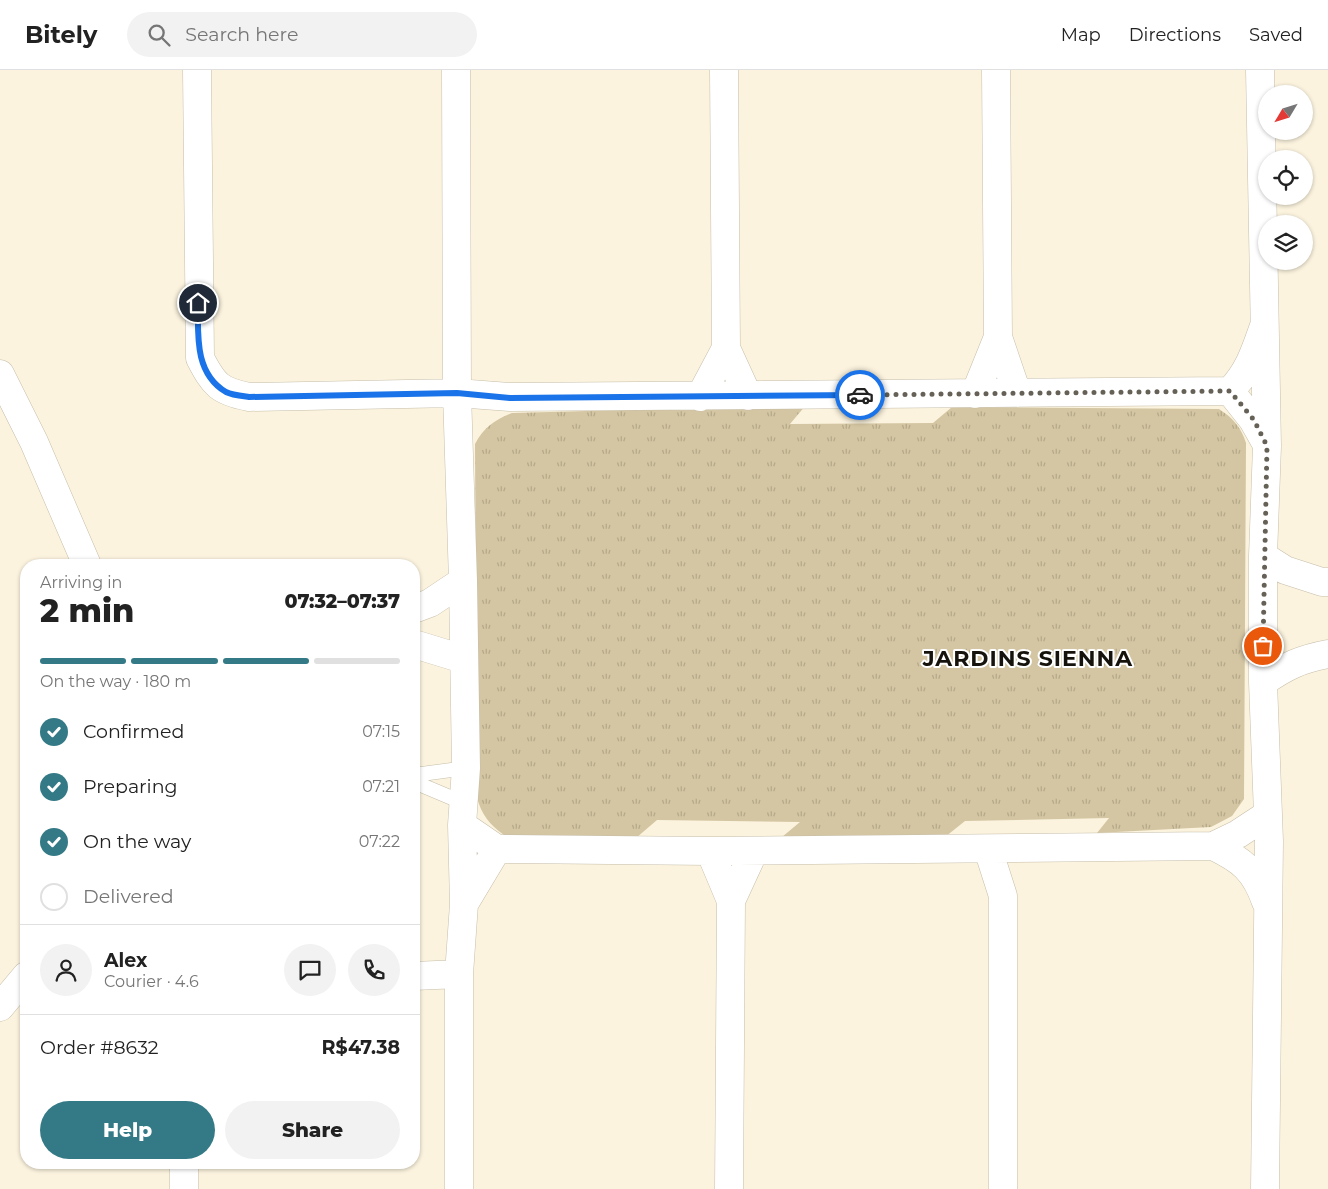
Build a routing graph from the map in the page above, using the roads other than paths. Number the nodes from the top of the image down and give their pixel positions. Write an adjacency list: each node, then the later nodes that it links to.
1 (197, 70): 11 (street)
2 (456, 70): 11 (street)
3 (724, 70): 8 (street)
4 (996, 70): 7 (street)
5 (1260, 70): 6 (street)
6 (1264, 326): 10 (street); 18 (street)
7 (998, 337): 12 (street); 13 (street)
8 (726, 348): 14 (street); 15 (street)
9 (0, 374): 20 (street)
10 (1230, 391): 13 (street); 18 (street)
11 (457, 393): 16 (street); 17 (street)
12 (975, 394): 13 (street); 15 (street)
13 (1017, 394)
14 (700, 396): 15 (street); 16 (street)
15 (748, 396)
16 (510, 398): 17 (street)
17 (459, 431): 21 (street)
18 (1267, 446): 19 (street)
19 (1263, 556): 22 (street); 27 (street)
20 (88, 559)
21 (463, 581): 23 (street); 26 (street)
22 (1328, 582)
23 (420, 607)
24 (420, 646): 26 (street)
25 (1328, 654): 27 (street)
26 (463, 659): 28 (street)
27 (1263, 682): 32 (street)
28 (466, 768): 29 (lane); 31 (street)
29 (420, 774)
30 (420, 786): 31 (lane)
31 (463, 814): 34 (street); 41 (street)
32 (1267, 815): 33 (street); 42 (street)
33 (1212, 846): 36 (street); 42 (street)
34 (496, 849): 38 (street); 41 (street)
35 (988, 849): 36 (street); 37 (street); 39 (street)
36 (1024, 849): 39 (street)
37 (754, 850): 38 (street); 40 (street)
38 (710, 851): 40 (street)
39 (1002, 896): 51 (street)
40 (731, 901): 50 (street)
41 (464, 904): 43 (street)
42 (1268, 909): 52 (street)
43 (459, 974): 44 (street); 49 (street)
44 (420, 976)
45 (16, 980): 46 (street)
46 (0, 1007)
47 (184, 1169): 48 (street)
48 (184, 1189)
49 (459, 1189)
50 (729, 1189)
51 (1003, 1189)
52 (1265, 1189)

